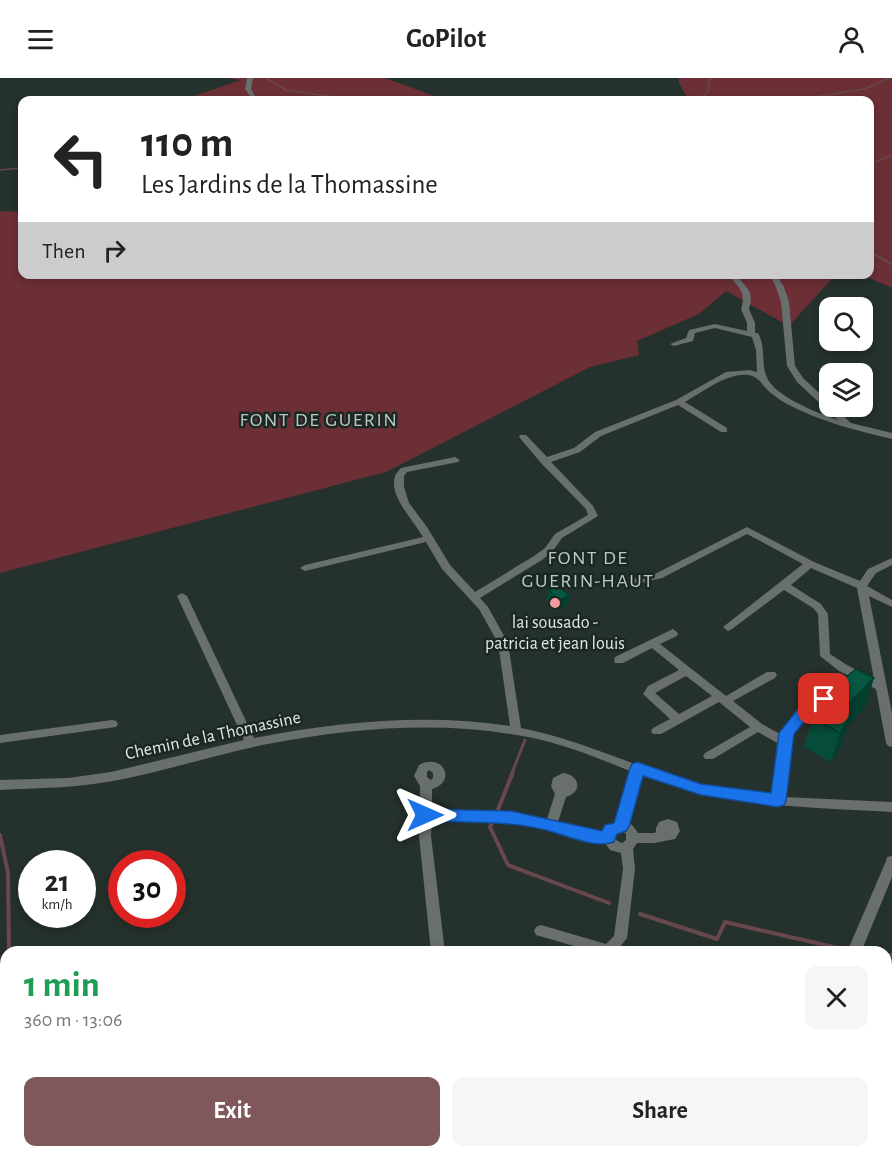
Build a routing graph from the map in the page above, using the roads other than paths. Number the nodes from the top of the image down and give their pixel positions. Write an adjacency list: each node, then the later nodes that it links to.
1 (250, 78): 2 (street)
2 (252, 96)
3 (735, 279): 5 (street)
4 (775, 279): 9 (street)
5 (751, 333): 6 (street); 7 (street)
6 (674, 344)
7 (762, 377): 8 (street); 9 (street)
8 (679, 402): 10 (street); 14 (street)
9 (851, 427): 11 (street)
10 (724, 430)
11 (892, 436)
12 (523, 437): 14 (street)
13 (455, 460): 15 (street)
14 (544, 461): 23 (street)
15 (429, 538): 18 (street); 23 (street)
16 (892, 561): 21 (street)
17 (810, 564): 19 (street); 20 (street); 21 (street)
18 (305, 568)
19 (632, 582)
20 (784, 585): 25 (street); 31 (street)
21 (862, 587): 24 (street); 31 (street)
22 (182, 596): 41 (street)
23 (474, 597): 37 (street)
24 (892, 604)
25 (728, 627)
26 (673, 633): 27 (street)
27 (651, 644): 28 (street); 29 (street)
28 (620, 660)
29 (686, 671): 33 (street); 34 (street)
30 (771, 675): 33 (street)
31 (882, 687): 42 (street)
32 (838, 694): 40 (street)
33 (722, 699): 34 (street); 36 (street)
34 (678, 720): 38 (street)
35 (112, 724): 39 (street)
36 (758, 727): 40 (street); 43 (street)
37 (516, 730): 41 (street, Chemin de la Thomassine); 44 (street, Chemin de la Thomassine)
38 (657, 731)
39 (0, 739)
40 (783, 741): 48 (street)
41 (251, 743): 46 (street, Chemin de la Thomassine)
42 (892, 743)
43 (709, 756)
44 (637, 768): 48 (street, Chemin de la Thomassine); 52 (street)
45 (426, 783): 50 (street)
46 (0, 785)
47 (562, 791): 51 (street)
48 (778, 801): 49 (street, Chemin de la Thomassine)
49 (892, 807)
50 (425, 815): 51 (street); 58 (street)
51 (551, 825): 54 (street)
52 (620, 827): 54 (street); 55 (street)
53 (664, 834): 55 (street)
54 (608, 838): 55 (street)
55 (630, 842): 60 (street)
56 (892, 861): 61 (street)
57 (541, 931): 59 (street)
58 (437, 946)
59 (590, 946)
60 (614, 946)
61 (857, 946)

